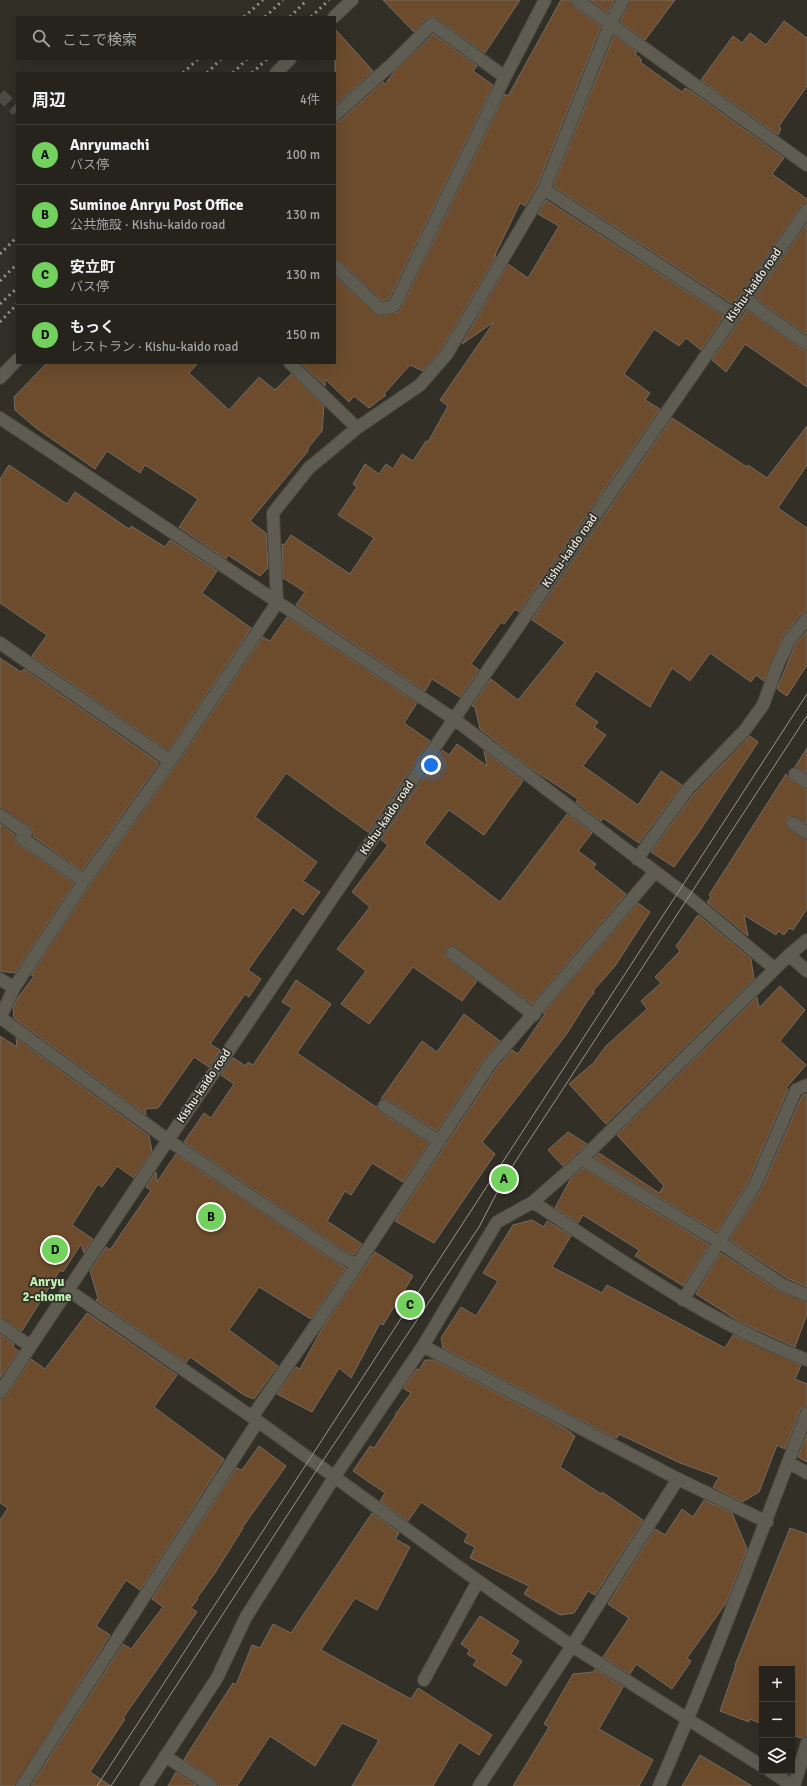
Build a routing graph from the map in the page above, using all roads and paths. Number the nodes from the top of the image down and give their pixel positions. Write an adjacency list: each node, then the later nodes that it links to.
1 (352, 0): 5 (street)
2 (545, 0): 9 (street)
3 (577, 0): 6 (street)
4 (623, 0): 6 (street)
5 (335, 16)
6 (610, 24): 11 (street); 12 (street)
7 (289, 60): 8 (street)
8 (277, 72)
9 (505, 77): 10 (street); 14 (street)
10 (336, 114)
11 (807, 165)
12 (544, 189): 16 (street); 22 (street)
13 (807, 210): 15 (street, Kishu-kaido road)
14 (336, 267)
15 (744, 299): 16 (street, Kishu-kaido road); 17 (street)
16 (734, 314): 26 (street, Kishu-kaido road)
17 (807, 344)
18 (16, 361): 20 (street)
19 (291, 364): 22 (street)
20 (0, 378)
21 (0, 418): 23 (street)
22 (357, 428): 23 (street)
23 (277, 604): 26 (street); 27 (street)
24 (807, 619): 33 (street)
25 (0, 643): 27 (street)
26 (454, 719): 33 (street); 47 (street, Kishu-kaido road)
27 (170, 761): 35 (street)
28 (795, 774): 29 (street)
29 (807, 782)
30 (0, 815): 35 (street)
31 (793, 823): 32 (street)
32 (807, 833)
33 (637, 859): 34 (street)
34 (655, 872): 39 (street); 43 (street)
35 (84, 881): 42 (street)
36 (807, 940): 38 (street)
37 (452, 953): 43 (street)
38 (789, 955): 39 (street); 40 (street)
39 (775, 969): 49 (street)
40 (807, 971)
41 (0, 979): 42 (street)
42 (14, 988): 44 (street)
43 (534, 1015): 48 (street)
44 (1, 1018): 47 (street)
45 (806, 1086): 51 (street)
46 (384, 1106): 48 (street)
47 (168, 1140): 52 (street); 53 (street, Kishu-kaido road)
48 (439, 1141): 52 (street)
49 (582, 1159): 50 (street); 51 (street)
50 (533, 1202): 55 (street); 58 (street)
51 (719, 1242): 54 (street); 55 (street)
52 (356, 1265): 62 (street)
53 (68, 1290): 57 (street, Kishu-kaido road); 62 (street)
54 (807, 1295)
55 (683, 1300): 59 (street)
56 (0, 1326): 57 (street)
57 (30, 1346): 60 (street, Kishu-kaido road)
58 (423, 1346): 65 (street); 66 (street)
59 (807, 1360)
60 (0, 1392)
61 (807, 1413): 63 (street)
62 (255, 1419): 65 (street); 76 (street)
63 (788, 1462): 64 (street); 67 (street)
64 (807, 1473)
65 (335, 1476): 68 (street); 73 (street)
66 (678, 1479): 67 (street); 69 (street)
67 (766, 1522): 71 (street)
68 (478, 1581): 69 (street); 70 (street)
69 (572, 1646): 71 (street); 79 (street)
70 (424, 1680)
71 (688, 1719): 74 (street); 80 (street)
72 (807, 1743): 81 (street)
73 (166, 1756): 77 (street); 78 (street)
74 (759, 1764)
75 (775, 1774): 81 (street)
76 (22, 1786)
77 (146, 1786)
78 (211, 1786)
79 (479, 1786)
80 (659, 1786)
81 (794, 1786)

